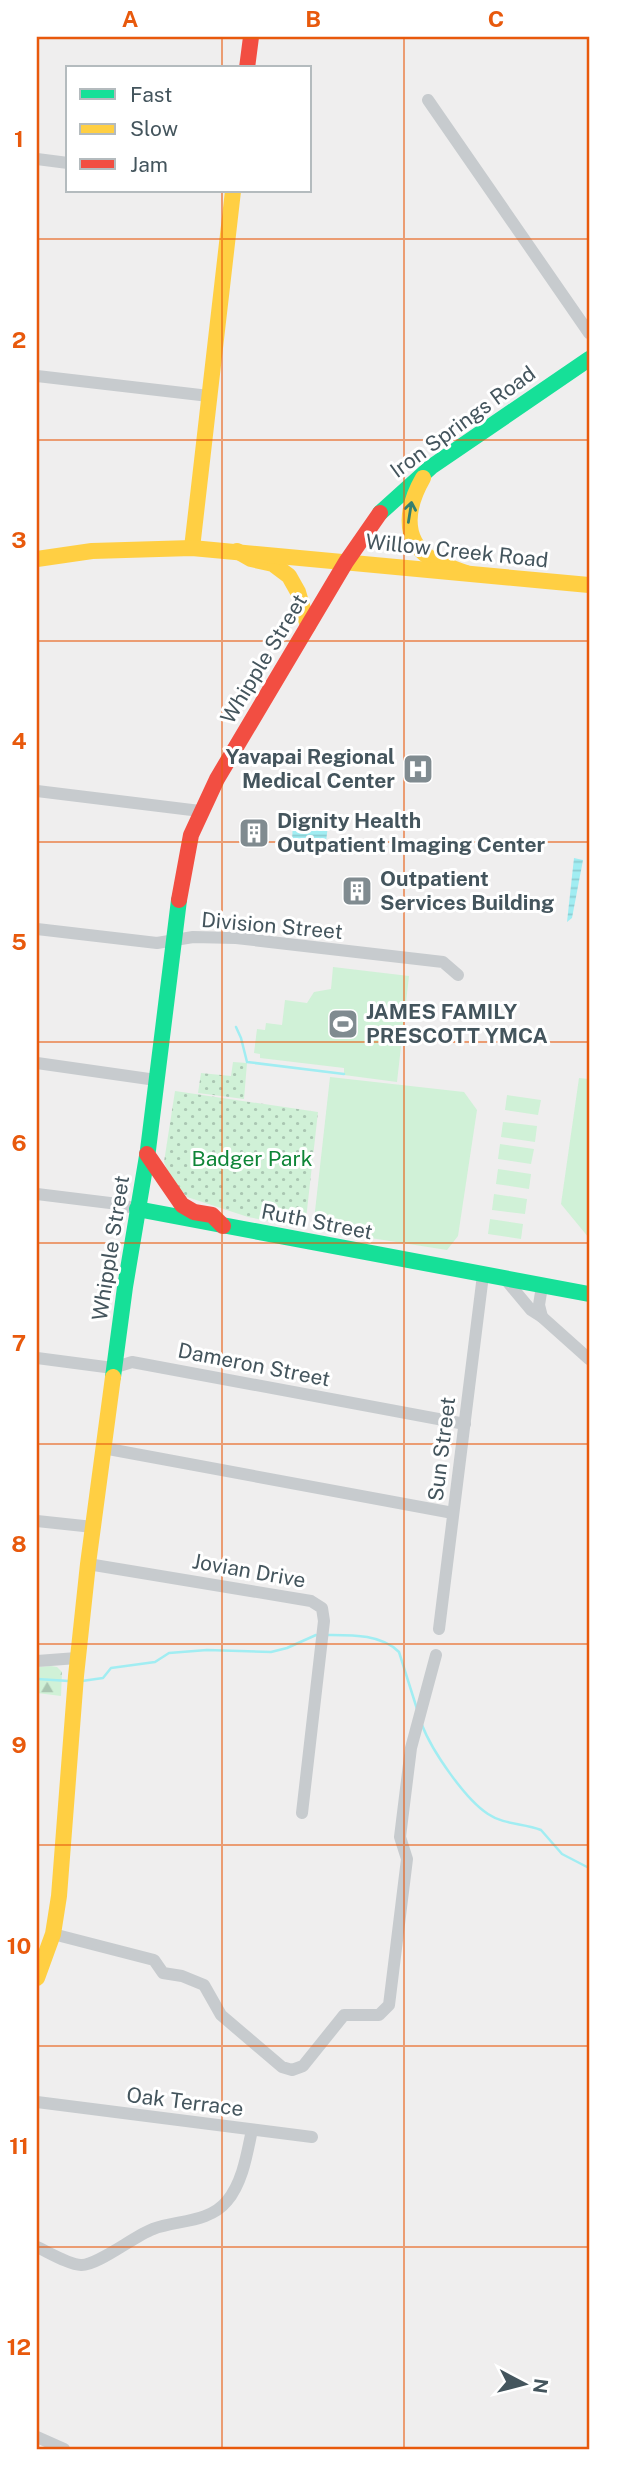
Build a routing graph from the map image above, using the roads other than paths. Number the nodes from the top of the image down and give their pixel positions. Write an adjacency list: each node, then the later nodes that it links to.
1 (251, 37): 2 (main road)
2 (247, 66)
3 (428, 100): 7 (street)
4 (37, 159): 5 (street)
5 (66, 163)
6 (233, 192): 10 (main road)
7 (589, 333)
8 (589, 359): 11 (main road, Iron Springs Road)
9 (37, 376): 10 (street)
10 (209, 396): 12 (main road)
11 (431, 467): 15 (main road, Iron Springs Road); 16 (main road, one-way to 11)
12 (192, 548): 13 (main road, Willow Creek Road); 14 (main road, Willow Creek Road)
13 (237, 551): 15 (main road, Willow Creek Road); 18 (main road)
14 (37, 559)
15 (346, 562): 16 (main road, Willow Creek Road); 18 (main road, Whipple Street)
16 (466, 573): 17 (main road, Willow Creek Road)
17 (589, 585)
18 (307, 626): 20 (main road, Whipple Street)
19 (37, 791): 20 (street)
20 (200, 811): 22 (main road, Whipple Street)
21 (37, 929): 22 (street, Division Street)
22 (173, 942): 23 (street, Division Street); 25 (main road, Whipple Street)
23 (458, 975)
24 (37, 1063): 25 (street)
25 (156, 1080): 26 (main road, Whipple Street)
26 (147, 1154): 28 (main road, Whipple Street); 29 (main road)
27 (37, 1194): 28 (street, Ruth Street)
28 (137, 1209): 29 (main road, Ruth Street); 37 (main road, Whipple Street)
29 (223, 1226): 30 (main road, Ruth Street)
30 (483, 1275): 31 (main road, Ruth Street); 38 (street, Sun Street)
31 (506, 1280): 32 (main road, Ruth Street); 34 (street)
32 (542, 1286): 33 (main road, Ruth Street); 34 (street)
33 (589, 1294)
34 (542, 1317): 36 (street)
35 (37, 1358): 37 (street, Dameron Street)
36 (589, 1359)
37 (113, 1368): 38 (street, Dameron Street); 39 (main road, Whipple Street)
38 (465, 1424): 40 (street, Sun Street)
39 (103, 1448): 40 (street); 42 (main road, Whipple Street)
40 (453, 1513): 44 (street, Sun Street)
41 (37, 1521): 42 (street)
42 (93, 1527): 43 (main road, Whipple Street)
43 (88, 1564): 46 (main road, Whipple Street); 48 (street, Jovian Drive)
44 (439, 1629)
45 (436, 1656): 49 (street)
46 (77, 1658): 47 (street); 49 (main road, Whipple Street)
47 (37, 1661)
48 (302, 1813)
49 (53, 1934): 50 (main road, Whipple Street)
50 (37, 1978)
51 (37, 2102): 52 (street, Oak Terrace)
52 (251, 2130): 53 (street); 54 (street, Oak Terrace)
53 (312, 2137)
54 (37, 2247)
55 (37, 2437): 56 (street)
56 (64, 2449)

